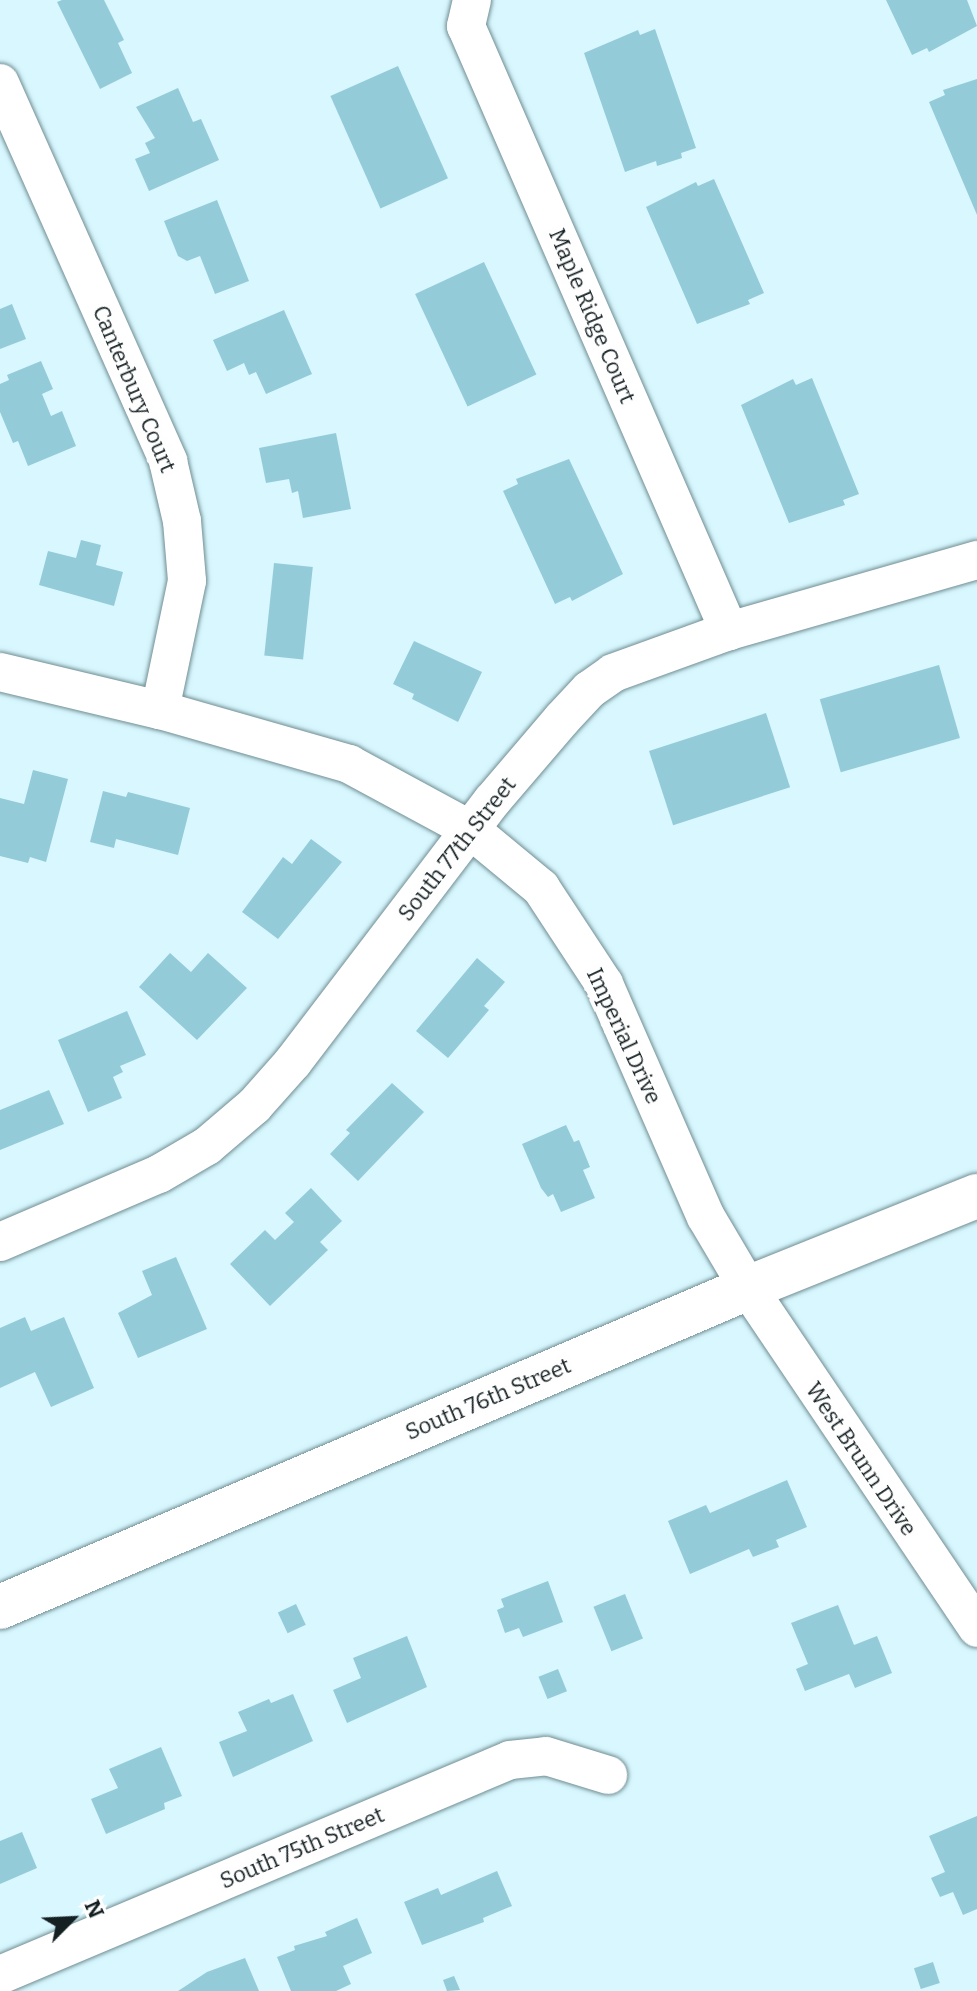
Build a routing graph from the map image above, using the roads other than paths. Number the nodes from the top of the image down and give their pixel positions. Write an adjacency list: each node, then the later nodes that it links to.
1 (472, 0): 4 (street, Maple Ridge Court)
2 (0, 83): 6 (street, Canterbury Court)
3 (977, 560): 4 (street, South 77th Street)
4 (729, 631): 7 (street, South 77th Street)
5 (0, 672): 6 (street, Imperial Drive)
6 (160, 710): 7 (street, Imperial Drive)
7 (471, 830): 9 (street, South 77th Street); 10 (street, Imperial Drive)
8 (977, 1196): 10 (main road, South 76th Street)
9 (0, 1242)
10 (748, 1288): 11 (main road, South 76th Street); 12 (street, West Brunn Drive)
11 (0, 1607)
12 (977, 1628)
13 (608, 1775): 14 (street, South 75th Street)
14 (0, 1975)

